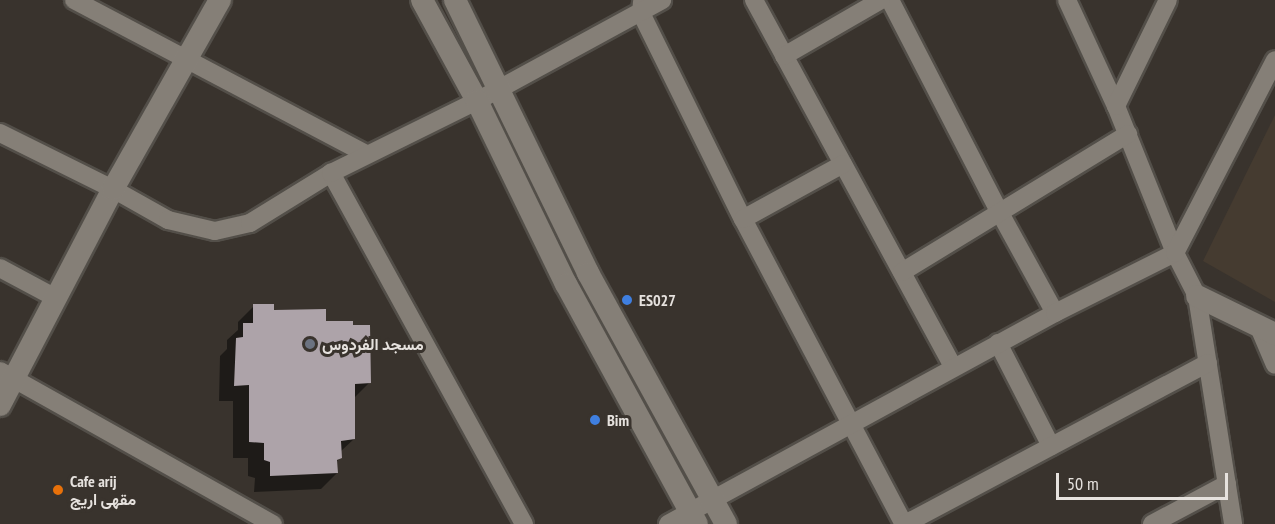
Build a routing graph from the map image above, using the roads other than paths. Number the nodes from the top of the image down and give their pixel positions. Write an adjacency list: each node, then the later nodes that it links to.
1 (74, 0): 13 (street)
2 (220, 0): 13 (street)
3 (422, 0): 16 (street)
4 (454, 0): 15 (street)
5 (662, 0): 11 (street)
6 (754, 0): 12 (street)
7 (881, 0): 12 (street)
8 (890, 0): 24 (street)
9 (1067, 0): 17 (street)
10 (1168, 0): 17 (street)
11 (642, 7): 15 (street); 25 (street)
12 (784, 56): 21 (street)
13 (186, 58): 20 (street); 23 (street)
14 (1275, 60): 26 (street)
15 (498, 89): 16 (street); 42 (street)
16 (477, 101): 20 (street); 43 (street)
17 (1116, 106): 19 (street)
18 (0, 133): 23 (street)
19 (1128, 134): 24 (street); 26 (street)
20 (366, 154): 22 (street)
21 (843, 164): 25 (street); 28 (street)
22 (331, 173): 23 (street); 45 (street)
23 (113, 189): 30 (street)
24 (1000, 213): 28 (street); 31 (street)
25 (743, 219): 39 (street)
26 (1175, 252): 29 (street); 31 (street)
27 (0, 268): 30 (street)
28 (902, 272): 36 (street)
29 (1197, 296): 32 (street); 34 (street)
30 (54, 297): 37 (street)
31 (1055, 313): 33 (street)
32 (1267, 330): 35 (street)
33 (998, 343): 36 (street); 40 (street)
34 (1208, 363): 40 (street); 41 (street)
35 (1275, 365)
36 (953, 367): 39 (street)
37 (8, 374): 38 (street); 44 (street)
38 (0, 405)
39 (851, 423): 42 (street); 48 (street)
40 (1051, 446): 48 (street)
41 (1227, 484): 49 (street); 50 (street)
42 (713, 501): 43 (street); 47 (street)
43 (694, 518): 46 (street)
44 (273, 524)
45 (524, 524)
46 (668, 524)
47 (726, 524)
48 (905, 524)
49 (1152, 524)
50 (1233, 524)

